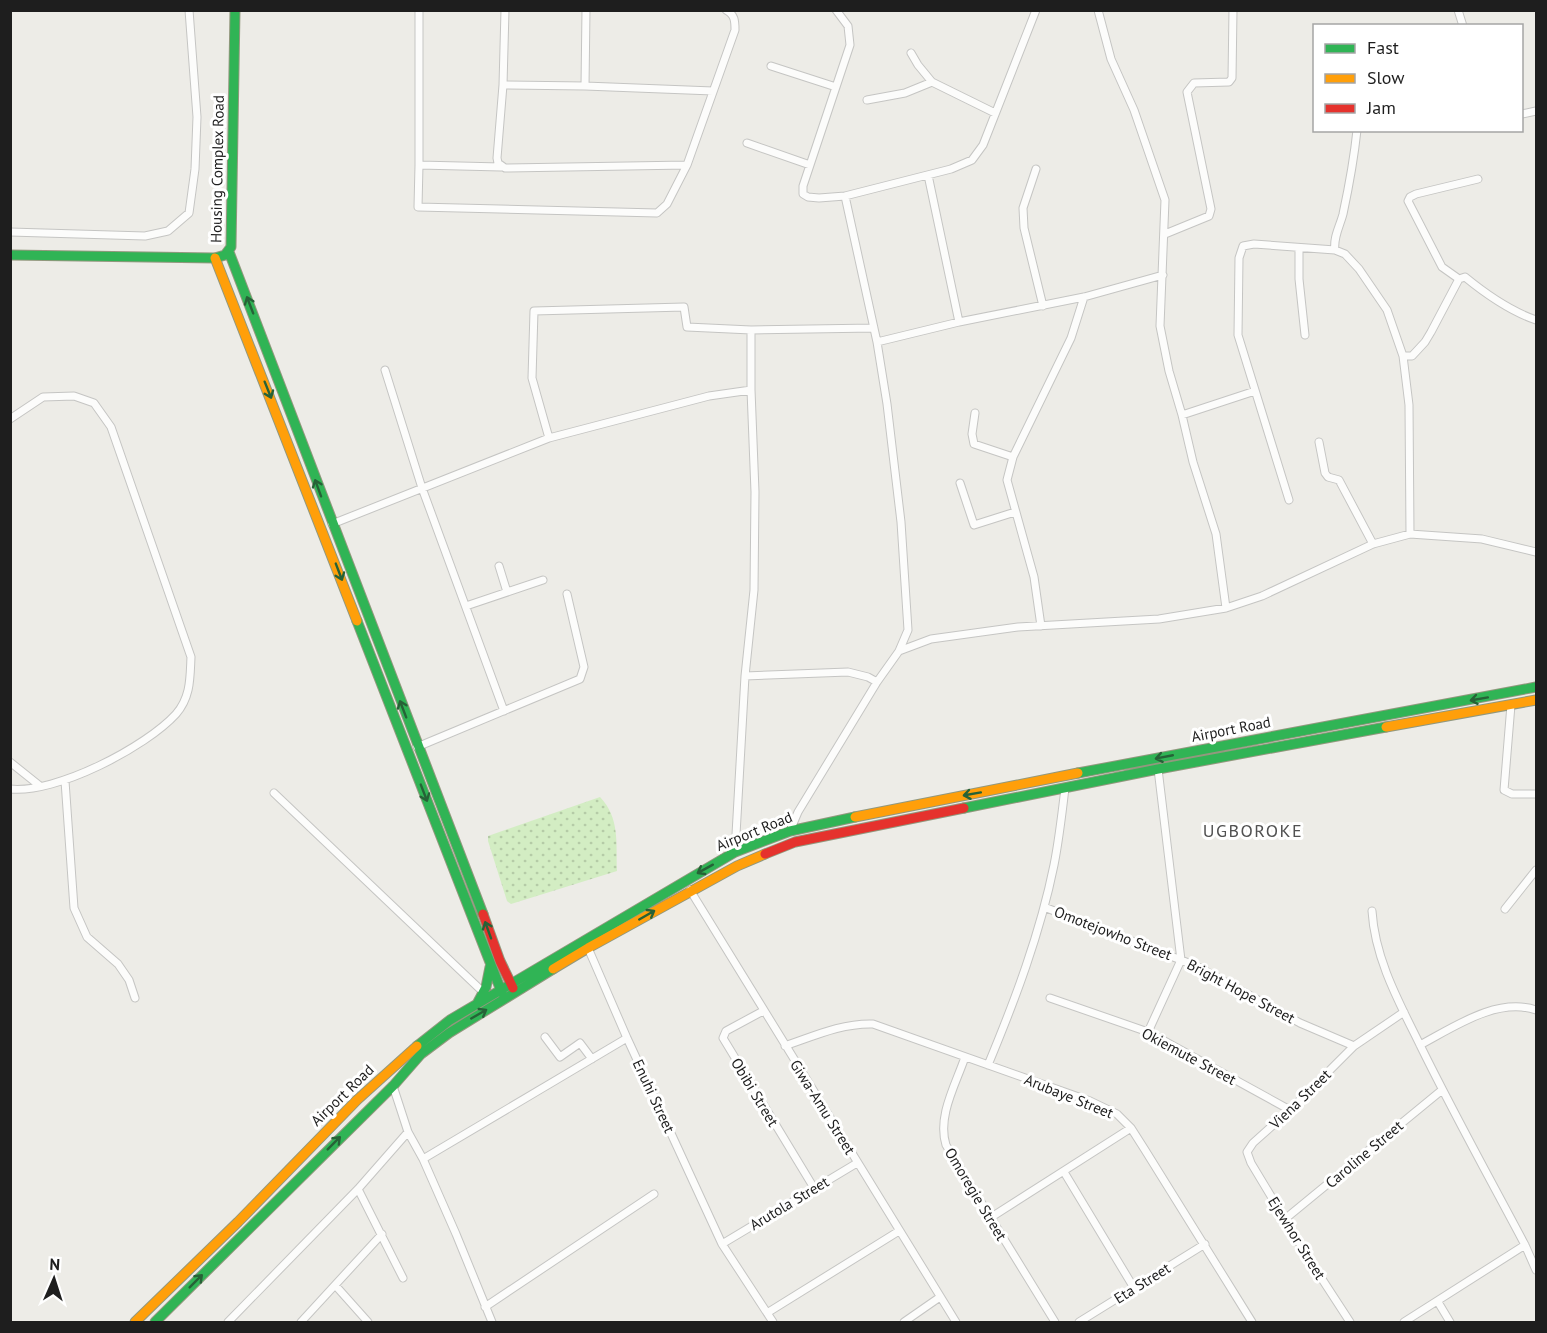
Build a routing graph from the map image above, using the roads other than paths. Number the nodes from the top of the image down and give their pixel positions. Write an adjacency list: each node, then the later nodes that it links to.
1 (189, 10): 30 (street)
2 (235, 10): 34 (main road, Housing Complex Road)
3 (419, 10): 22 (street)
4 (505, 10): 14 (street)
5 (586, 10): 15 (street)
6 (726, 10): 17 (street)
7 (836, 10): 16 (street)
8 (1036, 10): 19 (street)
9 (1098, 10): 31 (street)
10 (1233, 10): 31 (street)
11 (911, 53): 13 (street)
12 (771, 66): 16 (street)
13 (932, 82): 18 (street); 19 (street)
14 (503, 85): 15 (street); 25 (street)
15 (585, 86): 17 (street)
16 (836, 87): 24 (street)
17 (713, 91): 23 (street)
18 (867, 100)
19 (994, 113): 27 (street)
20 (1357, 132): 33 (street)
21 (747, 143): 24 (street)
22 (418, 165): 23 (street); 25 (street)
23 (687, 165): 25 (street)
24 (810, 165): 29 (street)
25 (501, 167)
26 (1036, 169): 40 (street)
27 (928, 175): 29 (street); 42 (street)
28 (1478, 179): 38 (street)
29 (845, 196): 43 (street)
30 (10, 232)
31 (1165, 234): 37 (street)
32 (1299, 248): 33 (street); 45 (street); 50 (street)
33 (1335, 250): 47 (street)
34 (229, 252): 36 (main road, Housing Complex Road); 61 (main road, one-way to 34)
35 (10, 255): 36 (main road, Housing Complex Road)
36 (215, 258): 99 (main road, one-way to 99)
37 (1164, 275): 39 (street); 52 (street)
38 (1459, 279): 41 (street); 47 (street)
39 (1084, 297): 40 (street); 56 (street)
40 (1043, 306): 42 (street)
41 (1536, 320)
42 (959, 322): 46 (street)
43 (874, 328): 44 (street); 46 (street)
44 (751, 330): 49 (street); 54 (street)
45 (1305, 335)
46 (877, 342): 72 (street)
47 (1403, 356): 62 (street)
48 (385, 370): 58 (street)
49 (751, 390): 54 (street); 73 (street)
50 (1255, 390): 52 (street); 59 (street)
51 (975, 413): 56 (street)
52 (1182, 415): 70 (street)
53 (10, 419): 82 (street)
54 (549, 438): 58 (street)
55 (1319, 442): 63 (street)
56 (1013, 458): 60 (street)
57 (960, 483): 60 (street)
58 (422, 488): 61 (street); 69 (street)
59 (1289, 500)
60 (1015, 512): 71 (street)
61 (332, 525): 79 (main road, one-way to 61)
62 (1410, 534): 63 (street); 64 (street)
63 (1373, 544): 70 (street)
64 (1536, 552)
65 (499, 566): 67 (street)
66 (543, 580): 67 (street)
67 (507, 591): 69 (street)
68 (567, 594): 78 (street)
69 (466, 606): 78 (street)
70 (1226, 608): 71 (street)
71 (1041, 626): 72 (street)
72 (899, 651): 74 (street)
73 (745, 676): 74 (street); 91 (street)
74 (877, 682): 90 (street)
75 (1536, 687): 88 (main road, Airport Road, one-way to 88)
76 (1536, 700): 77 (main road, Airport Road)
77 (1511, 705): 81 (main road, Airport Road); 87 (street)
78 (504, 711): 79 (street)
79 (417, 747): 99 (main road, one-way to 79)
80 (10, 762): 83 (street)
81 (1158, 769): 84 (main road, Airport Road); 98 (street, Bright Hope Street)
82 (64, 781): 83 (street); 105 (street)
83 (40, 786): 85 (street)
84 (1065, 788): 89 (main road, Airport Road); 94 (street)
85 (10, 789)
86 (274, 794): 103 (street)
87 (1536, 794)
88 (909, 806): 89 (main road); 90 (main road, Airport Road)
89 (911, 819): 93 (main road, Airport Road)
90 (790, 831): 91 (main road, Airport Road)
91 (735, 852): 100 (main road, Airport Road, one-way to 100)
92 (1536, 870): 95 (street)
93 (690, 890): 97 (main road, Airport Road, one-way to 93); 110 (street, Giwa-Amu Street)
94 (1044, 907): 98 (street, Omotejowho Street); 120 (street)
95 (1505, 909)
96 (1372, 911): 111 (street)
97 (588, 948): 104 (main road, Airport Road); 114 (street, Enuhi Street)
98 (1181, 960): 112 (street); 117 (street, Bright Hope Street)
99 (495, 963): 100 (main road); 101 (main road); 102 (main road); 103 (main road)
100 (528, 975): 101 (main road, Airport Road)
101 (511, 984): 102 (main road, Airport Road); 104 (main road)
102 (501, 990): 107 (main road); 108 (main road, Airport Road)
103 (483, 992): 108 (main road)
104 (516, 993): 107 (main road, Airport Road)
105 (135, 998)
106 (1050, 998): 112 (street, Okiemute Street)
107 (506, 999): 121 (main road, Airport Road, one-way to 107)
108 (476, 1004): 149 (main road, Airport Road)
109 (1536, 1010): 115 (street)
110 (763, 1011): 116 (street, Giwa-Amu Street); 130 (street, Obibi Street)
111 (1404, 1012): 115 (street); 117 (street)
112 (1148, 1032): 123 (street, Okiemute Street)
113 (545, 1037): 119 (street)
114 (627, 1038): 119 (street); 137 (street, Enuhi Street)
115 (1420, 1045): 122 (street)
116 (785, 1046): 118 (street, Arubaye Street); 128 (street, Giwa-Amu Street)
117 (1354, 1046): 123 (street, Viena Street)
118 (965, 1057): 120 (street, Arubaye Street); 133 (street, Omoregie Street)
119 (592, 1059): 127 (street)
120 (988, 1065): 124 (street, Arubaye Street)
121 (393, 1086): 125 (street); 150 (main road, Airport Road, one-way to 121)
122 (1442, 1090): 134 (street, Caroline Street); 139 (street)
123 (1290, 1110): 126 (street, Viena Street)
124 (1131, 1128): 129 (street); 138 (street, Arubaye Street)
125 (408, 1132): 127 (street); 131 (street)
126 (1247, 1152): 134 (street, Ejewhor Street)
127 (423, 1159): 146 (street)
128 (857, 1163): 130 (street, Arutola Street); 135 (street, Giwa-Amu Street)
129 (1064, 1172): 133 (street); 143 (street)
130 (814, 1188): 137 (street, Arutola Street)
131 (358, 1189): 136 (street); 151 (street)
132 (654, 1194): 146 (street)
133 (990, 1218): 158 (street, Omoregie Street)
134 (1285, 1219): 160 (street, Ejewhor Street)
135 (899, 1231): 144 (street, Giwa-Amu Street); 147 (street)
136 (382, 1234): 141 (street); 142 (street)
137 (722, 1244): 147 (street, Enuhi Street)
138 (1205, 1244): 143 (street, Eta Street); 148 (street, Arubaye Street)
139 (1526, 1245): 140 (street); 145 (street)
140 (1536, 1270)
141 (404, 1278)
142 (335, 1285): 152 (street); 153 (street)
143 (1134, 1288): 159 (street, Eta Street)
144 (940, 1297): 156 (street); 157 (street, Giwa-Amu Street)
145 (1438, 1302): 161 (street); 162 (street)
146 (485, 1307): 154 (street)
147 (767, 1313): 155 (street, Enuhi Street)
148 (1248, 1321)
149 (135, 1323)
150 (155, 1323)
151 (228, 1323)
152 (301, 1323)
153 (368, 1323)
154 (492, 1323)
155 (773, 1323)
156 (904, 1323)
157 (956, 1323)
158 (1054, 1323)
159 (1079, 1323)
160 (1350, 1323)
161 (1404, 1323)
162 (1450, 1323)

